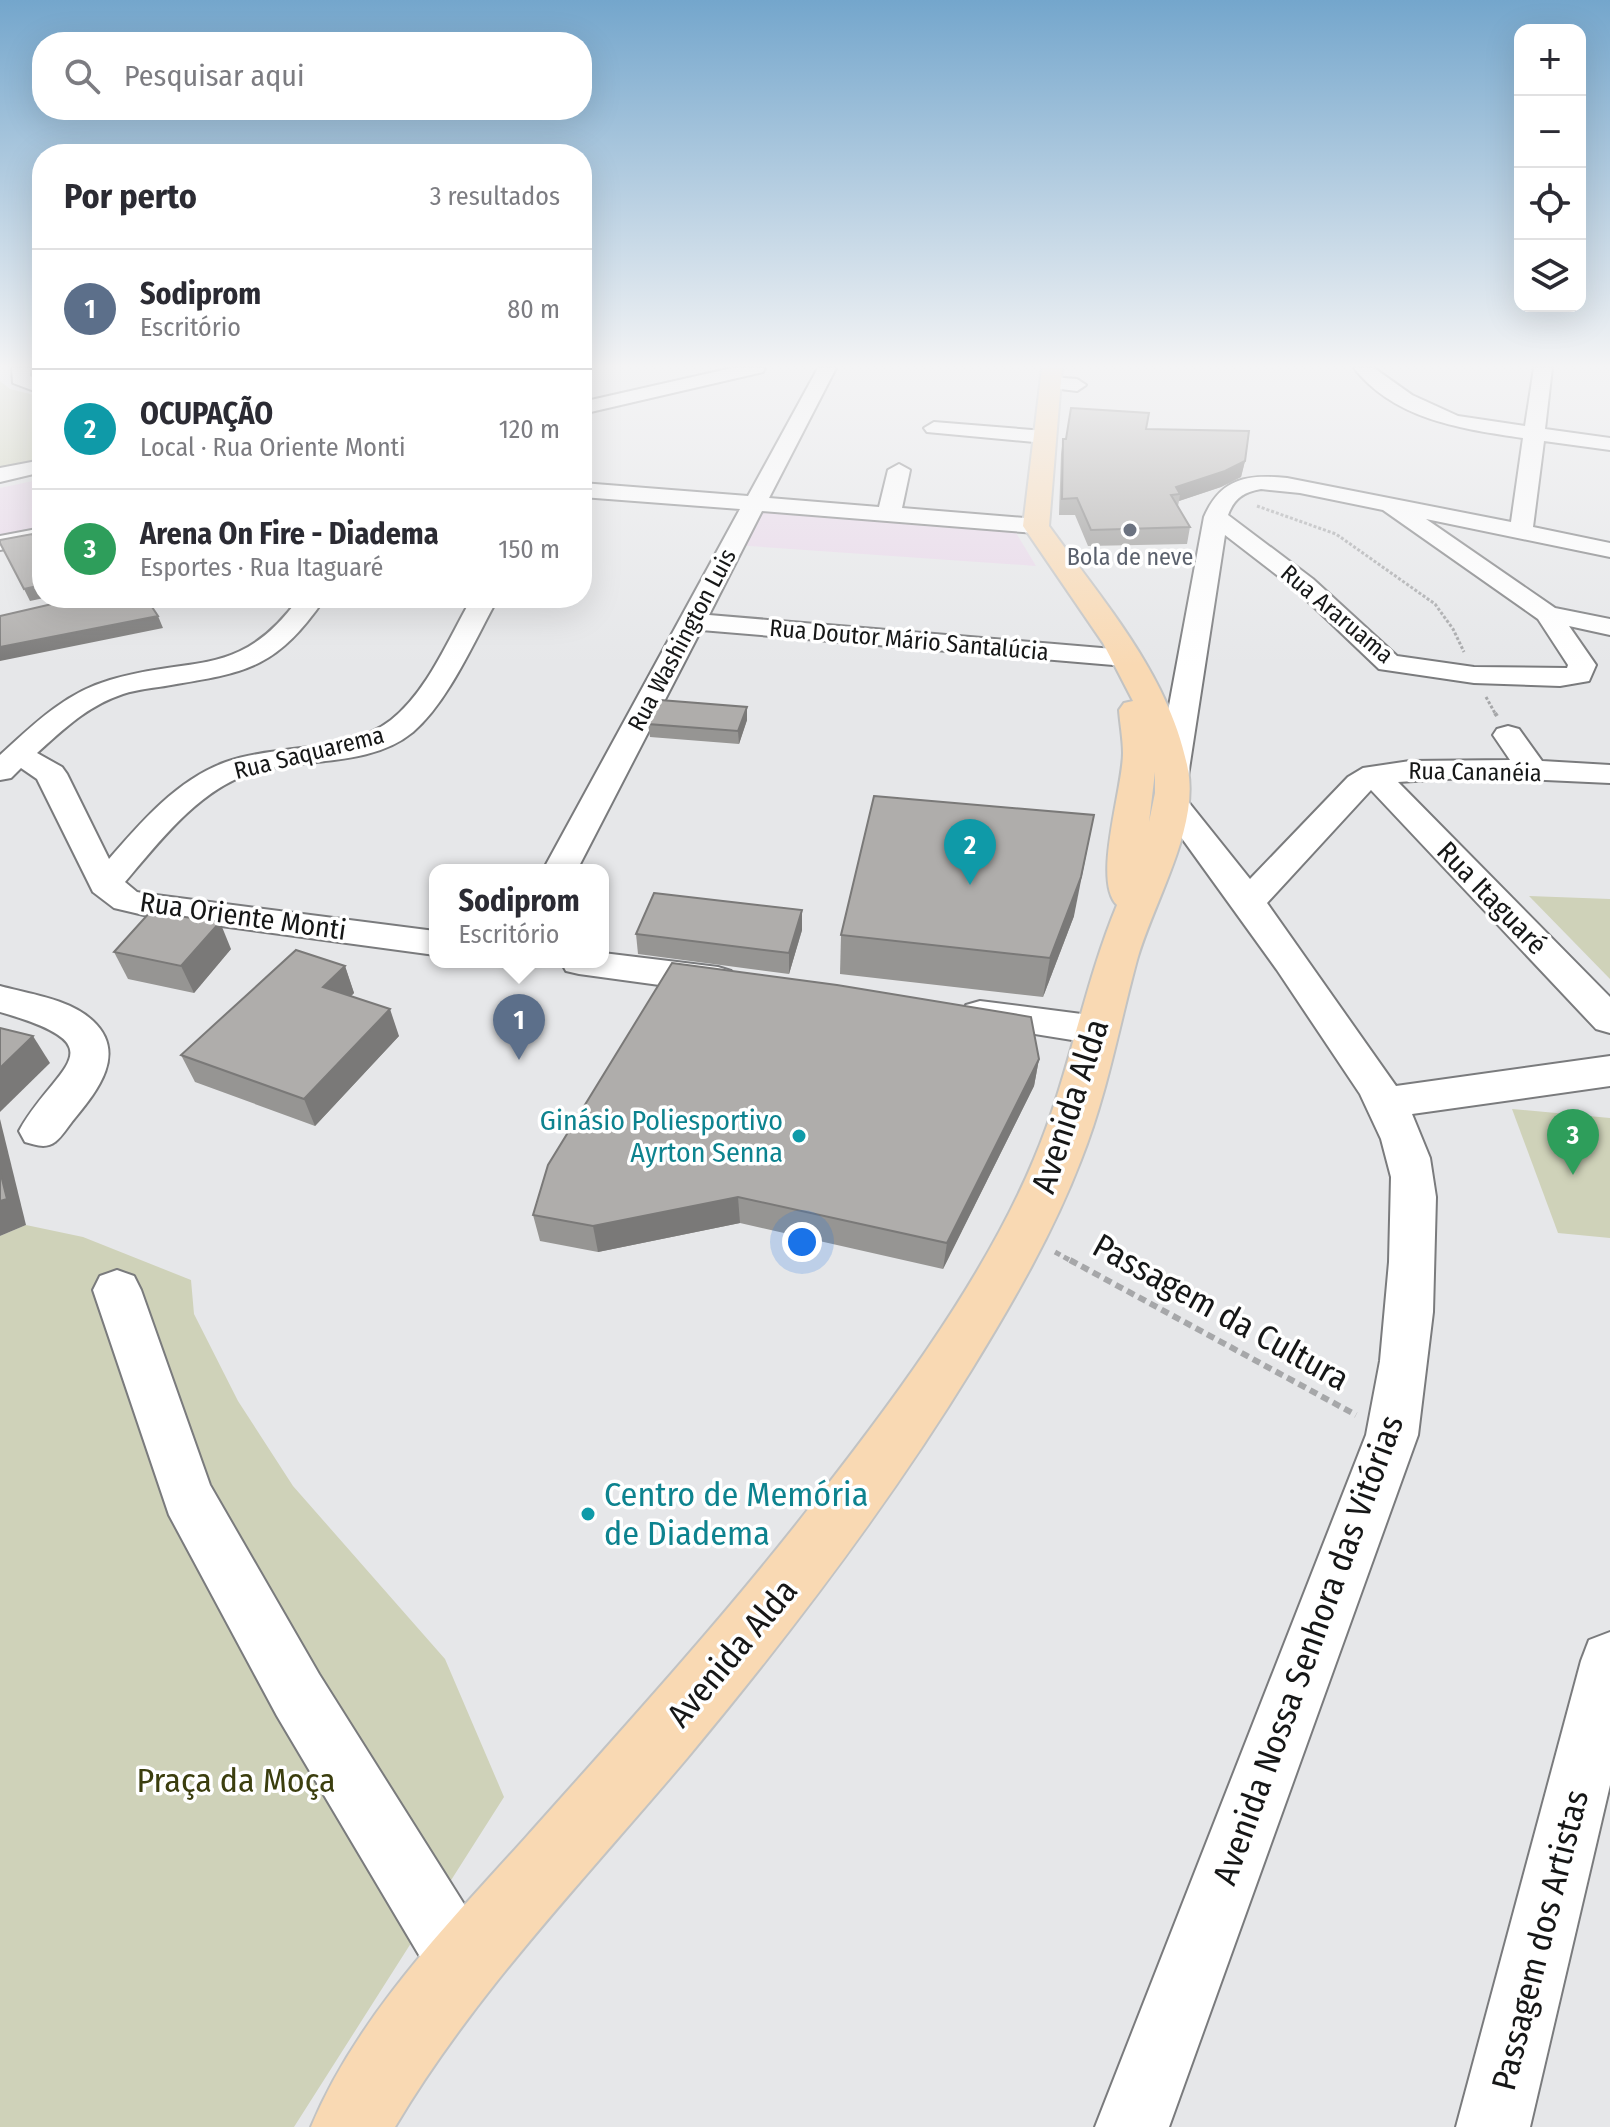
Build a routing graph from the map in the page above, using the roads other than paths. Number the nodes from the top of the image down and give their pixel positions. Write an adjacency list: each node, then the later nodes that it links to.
1 (775, 467): 8 (street, Rua Washington Luis)
2 (1042, 467): 12 (main road)
3 (1529, 467): 13 (street)
4 (32, 468): 6 (street)
5 (899, 470): 11 (street)
6 (0, 475)
7 (592, 491): 8 (street)
8 (756, 503): 11 (street); 20 (street, Rua Washington Luis)
9 (1221, 506): 10 (street); 19 (street, Rua Araruama); 30 (street)
10 (1392, 506): 13 (street); 19 (street)
11 (889, 514): 12 (street)
12 (1036, 526): 22 (main road)
13 (1521, 532): 16 (street)
14 (32, 537): 15 (street)
15 (0, 543)
16 (1610, 550)
17 (305, 608): 25 (street)
18 (479, 608): 33 (street, Rua Saquarema)
19 (1547, 614): 21 (street)
20 (692, 621): 22 (street, Rua Doutor Mário Santalúcia); 32 (street, Rua Washington Luis)
21 (1610, 627)
22 (1131, 668): 24 (main road, Avenida Alda); 30 (main road)
23 (1508, 735): 26 (street)
24 (1140, 754): 30 (main road); 35 (main road, Avenida Alda)
25 (5, 768): 33 (street, Rua Oriente Monti)
26 (1534, 772): 27 (street, Rua Cananéia); 29 (street, Rua Cananéia)
27 (1576, 774): 28 (street, Rua Cananéia); 31 (street)
28 (1610, 774)
29 (1374, 775): 34 (street, Rua Cananéia); 41 (street, Rua Itaguaré)
30 (1172, 788): 34 (street, Avenida Nossa Senhora das Vitórias); 35 (main road, Avenida Alda)
31 (1610, 804)
32 (563, 864)
33 (105, 884): 36 (street, Rua Oriente Monti)
34 (1249, 901): 44 (street, Avenida Nossa Senhora das Vitórias)
35 (1130, 914): 42 (main road, Avenida Alda)
36 (429, 942)
37 (609, 966): 38 (street)
38 (756, 985)
39 (0, 999): 45 (street)
40 (944, 1010): 42 (street)
41 (1610, 1020)
42 (1097, 1030): 48 (main road, Avenida Alda)
43 (1610, 1071): 44 (street)
44 (1385, 1103): 50 (street, Avenida Nossa Senhora das Vitórias)
45 (40, 1131)
46 (117, 1290): 48 (street)
47 (1610, 1661): 51 (street, Passagem dos Artistas)
48 (462, 1963): 49 (main road, Avenida Alda)
49 (359, 2123)
50 (1132, 2127)
51 (1493, 2127)

